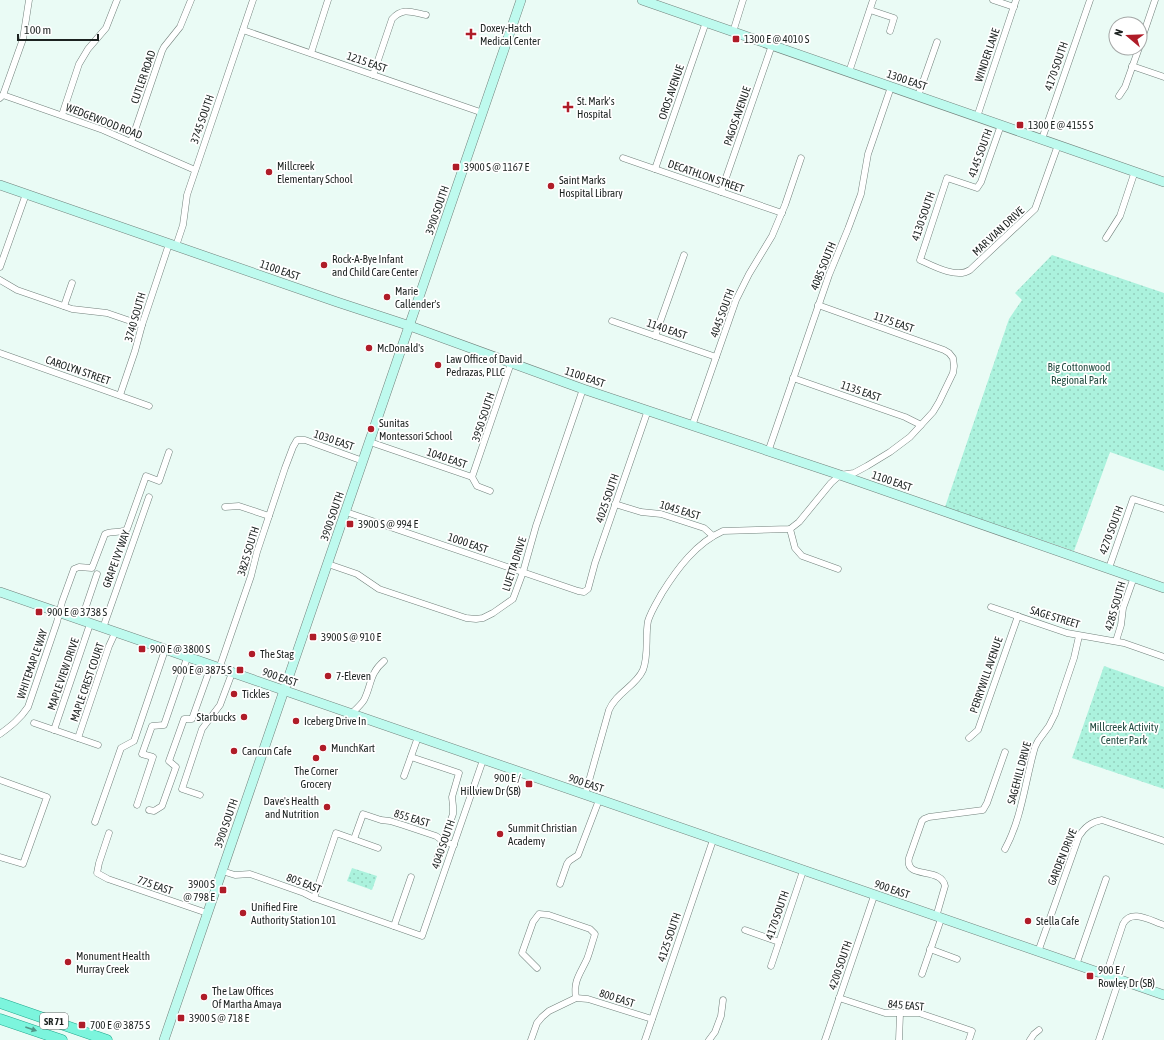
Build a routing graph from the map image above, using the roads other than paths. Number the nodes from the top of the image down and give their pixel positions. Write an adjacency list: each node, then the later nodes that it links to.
1 (29, 0): 31 (street)
2 (117, 0): 35 (street)
3 (190, 0): 39 (street, CUTLER ROAD)
4 (254, 0): 19 (street, 3745 SOUTH)
5 (328, 0): 24 (street)
6 (521, 0): 34 (main road, 3900 SOUTH)
7 (642, 0): 18 (main road, 1300 EAST)
8 (743, 0): 21 (street)
9 (873, 0): 15 (street)
10 (993, 0): 14 (street)
11 (1016, 0): 14 (street, WINDER LANE)
12 (1090, 0): 38 (street, 4170 SOUTH)
13 (1155, 0): 17 (street)
14 (1014, 7): 36 (street, WINDER LANE)
15 (870, 10): 20 (street); 27 (street)
16 (426, 15): 28 (street)
17 (1148, 21)
18 (706, 22): 21 (main road, 1300 EAST); 43 (street, OROS AVENUE)
19 (243, 30): 24 (street, 1215 EAST); 44 (street, 3745 SOUTH)
20 (890, 31)
21 (733, 32): 23 (main road, 1300 EAST)
22 (937, 42): 32 (street)
23 (772, 46): 27 (main road, 1300 EAST); 49 (street, PAGOS AVENUE)
24 (311, 53): 28 (street, 1215 EAST)
25 (1136, 56): 26 (street)
26 (1132, 66): 29 (street); 33 (street)
27 (849, 72): 30 (main road, 1300 EAST)
28 (373, 75): 34 (street, 1215 EAST)
29 (1164, 77)
30 (890, 87): 32 (main road, 1300 EAST); 59 (street, 4085 SOUTH)
31 (2, 96): 35 (street, WEDGEWOOD ROAD)
32 (918, 96): 36 (main road, 1300 EAST)
33 (1119, 96)
34 (483, 113): 63 (main road, 3900 SOUTH)
35 (62, 116): 39 (street, WEDGEWOOD ROAD)
36 (977, 117): 37 (main road, 1300 EAST)
37 (1001, 125): 38 (main road, 1300 EAST); 46 (street, 4145 SOUTH)
38 (1042, 139): 40 (main road, 1300 EAST)
39 (131, 142): 44 (street, WEDGEWOOD ROAD)
40 (1058, 145): 45 (main road, 1300 EAST); 55 (street, MAR VIAN DRIVE)
41 (623, 158): 43 (street, DECATHLON STREET)
42 (801, 158): 51 (street, 4045 SOUTH)
43 (655, 169): 49 (street, DECATHLON STREET)
44 (195, 170): 53 (street, 3745 SOUTH)
45 (1136, 172): 47 (main road, 1300 EAST); 52 (street)
46 (947, 178): 55 (street, 4130 SOUTH)
47 (1164, 182)
48 (0, 185): 50 (main road, 1100 EAST)
49 (721, 192): 51 (street, DECATHLON STREET)
50 (26, 194): 53 (main road, 1100 EAST); 56 (street)
51 (782, 213): 66 (street, 4045 SOUTH)
52 (1106, 238)
53 (173, 245): 62 (street, 3740 SOUTH); 63 (main road, 1100 EAST)
54 (684, 255): 64 (street)
55 (920, 260)
56 (0, 267)
57 (0, 280): 60 (street)
58 (72, 283): 60 (street)
59 (818, 305): 68 (street, 4085 SOUTH); 73 (street, 1175 EAST)
60 (64, 306): 62 (street)
61 (612, 321): 64 (street, 1140 EAST)
62 (142, 325): 70 (street, 3740 SOUTH)
63 (410, 326): 67 (main road, 1100 EAST); 76 (main road, 3900 SOUTH)
64 (655, 336): 66 (street, 1140 EAST)
65 (0, 354): 70 (street, CAROLYN STREET)
66 (716, 357): 74 (street, 4045 SOUTH)
67 (511, 363): 69 (main road, 1100 EAST); 81 (street, 3950 SOUTH)
68 (793, 378): 73 (street, 1135 EAST); 78 (street, 4085 SOUTH)
69 (583, 389): 72 (main road, 1100 EAST); 94 (street, LUETTA DRIVE)
70 (120, 395): 71 (street, CAROLYN STREET)
71 (149, 406)
72 (648, 410): 74 (main road, 1100 EAST); 84 (street, 4025 SOUTH)
73 (921, 425): 80 (street)
74 (692, 426): 78 (main road, 1100 EAST)
75 (297, 440): 79 (street, 1030 EAST); 88 (street, 3825 SOUTH)
76 (370, 442): 79 (main road, 3900 SOUTH); 81 (street, 1040 EAST)
77 (169, 452): 101 (street)
78 (768, 452): 80 (main road, 1100 EAST)
79 (363, 461): 87 (main road, 3900 SOUTH)
80 (840, 475): 89 (street); 92 (main road, 1100 EAST)
81 (472, 477): 82 (street, 1040 EAST)
82 (490, 491)
83 (149, 497): 104 (street, GRAPE IVY WAY)
84 (615, 504): 90 (street, 1045 EAST); 99 (street, 4025 SOUTH)
85 (225, 507): 88 (street)
86 (1164, 509): 92 (street, 4270 SOUTH)
87 (346, 512): 91 (main road, 3900 SOUTH); 94 (street, 1000 EAST)
88 (269, 516): 112 (street, 3825 SOUTH)
89 (790, 529): 90 (street); 93 (street)
90 (713, 536): 129 (street)
91 (328, 564): 94 (street, LUETTA DRIVE); 114 (main road, 3900 SOUTH)
92 (1109, 568): 96 (main road, 1100 EAST)
93 (838, 569)
94 (523, 572): 99 (street, 1000 EAST)
95 (97, 574): 103 (street, MAPLE VIEW DRIVE)
96 (1134, 577): 97 (main road, 1100 EAST); 107 (street, 4285 SOUTH)
97 (1164, 588)
98 (0, 592): 101 (main road, 900 EAST)
99 (584, 592)
100 (990, 607): 102 (street, SAGE STREET)
101 (60, 613): 103 (main road, 900 EAST); 118 (street, WHITEMAPLE WAY)
102 (1018, 616): 106 (street, SAGE STREET); 121 (street, PERRYWILL AVENUE)
103 (86, 622): 104 (main road, 900 EAST); 117 (street, MAPLE VIEW DRIVE)
104 (103, 628): 105 (main road, 900 EAST)
105 (115, 633): 108 (main road, 900 EAST); 120 (street, MAPLE CREST COURT)
106 (1079, 636): 107 (street, SAGE STREET); 141 (street, SAGEHILL DRIVE)
107 (1116, 641): 109 (street, SAGE STREET)
108 (165, 650): 110 (main road, 900 EAST); 133 (street)
109 (1164, 657)
110 (187, 658): 112 (main road, 900 EAST); 131 (street)
111 (384, 661): 115 (street)
112 (215, 667): 113 (main road, 900 EAST); 132 (street, 3825 SOUTH)
113 (232, 673): 114 (main road, 900 EAST); 128 (street)
114 (284, 691): 115 (main road, 900 EAST); 144 (main road, 3900 SOUTH)
115 (351, 714): 119 (main road, 900 EAST)
116 (34, 723): 117 (street)
117 (54, 730): 120 (street)
118 (0, 734)
119 (418, 737): 124 (street); 125 (main road, 900 EAST)
120 (78, 738): 122 (street)
121 (968, 738)
122 (98, 745)
123 (1004, 752): 152 (street)
124 (411, 757): 126 (street); 138 (street)
125 (483, 760): 129 (main road, 900 EAST); 139 (street, 4040 SOUTH)
126 (404, 776)
127 (0, 780): 142 (street)
128 (200, 795)
129 (585, 795): 130 (main road, 900 EAST)
130 (599, 800): 136 (main road, 900 EAST); 148 (street)
131 (137, 805)
132 (149, 810)
133 (95, 822)
134 (109, 833): 151 (street, 775 EAST)
135 (354, 839): 138 (street, 855 EAST); 140 (street); 150 (street)
136 (713, 840): 145 (main road, 900 EAST); 175 (street, 4125 SOUTH)
137 (1164, 840): 159 (street, GARDEN DRIVE)
138 (443, 841): 139 (street, 855 EAST); 143 (street)
139 (454, 844): 156 (street, 4040 SOUTH)
140 (378, 848)
141 (1004, 849)
142 (0, 857)
143 (437, 859)
144 (222, 871): 150 (street, 805 EAST); 151 (main road, 3900 SOUTH)
145 (803, 871): 149 (main road, 900 EAST); 157 (street, 4170 SOUTH)
146 (411, 877): 154 (street)
147 (1106, 879): 161 (street)
148 (560, 884)
149 (874, 896): 152 (main road, 900 EAST); 169 (street, 4200 SOUTH)
150 (314, 898): 154 (street, 805 EAST)
151 (208, 913): 180 (main road, 3900 SOUTH)
152 (937, 918): 158 (street); 159 (main road, 900 EAST)
153 (1164, 925): 165 (street)
154 (394, 926): 156 (street, 805 EAST)
155 (746, 930): 157 (street)
156 (422, 936)
157 (779, 942): 162 (street, 4170 SOUTH)
158 (930, 949): 160 (street); 164 (street)
159 (1038, 952): 161 (main road, 900 EAST)
160 (958, 959)
161 (1076, 965): 165 (main road, 900 EAST)
162 (771, 966)
163 (537, 968): 168 (street)
164 (922, 974)
165 (1106, 975): 166 (main road, 900 EAST)
166 (1119, 980): 167 (main road, 900 EAST); 188 (street)
167 (1164, 995)
168 (576, 998): 175 (street, 800 EAST); 181 (street)
169 (839, 998): 173 (street, 845 EAST); 184 (street, 4200 SOUTH)
170 (723, 1000): 183 (street)
171 (0, 1003): 172 (main road, SR 71)
172 (21, 1010): 176 (main road); 179 (main road, SR 71)
173 (900, 1014): 185 (street); 186 (street, 845 EAST)
174 (0, 1019): 176 (main road, SR 71)
175 (652, 1019): 182 (street, 4125 SOUTH)
176 (16, 1024): 178 (main road, SR 71, one-way to 178)
177 (1039, 1030): 187 (street)
178 (62, 1040)
179 (107, 1040)
180 (164, 1040)
181 (531, 1040)
182 (645, 1040)
183 (709, 1040)
184 (825, 1040)
185 (899, 1040)
186 (969, 1040)
187 (1030, 1040)
188 (1099, 1040)

